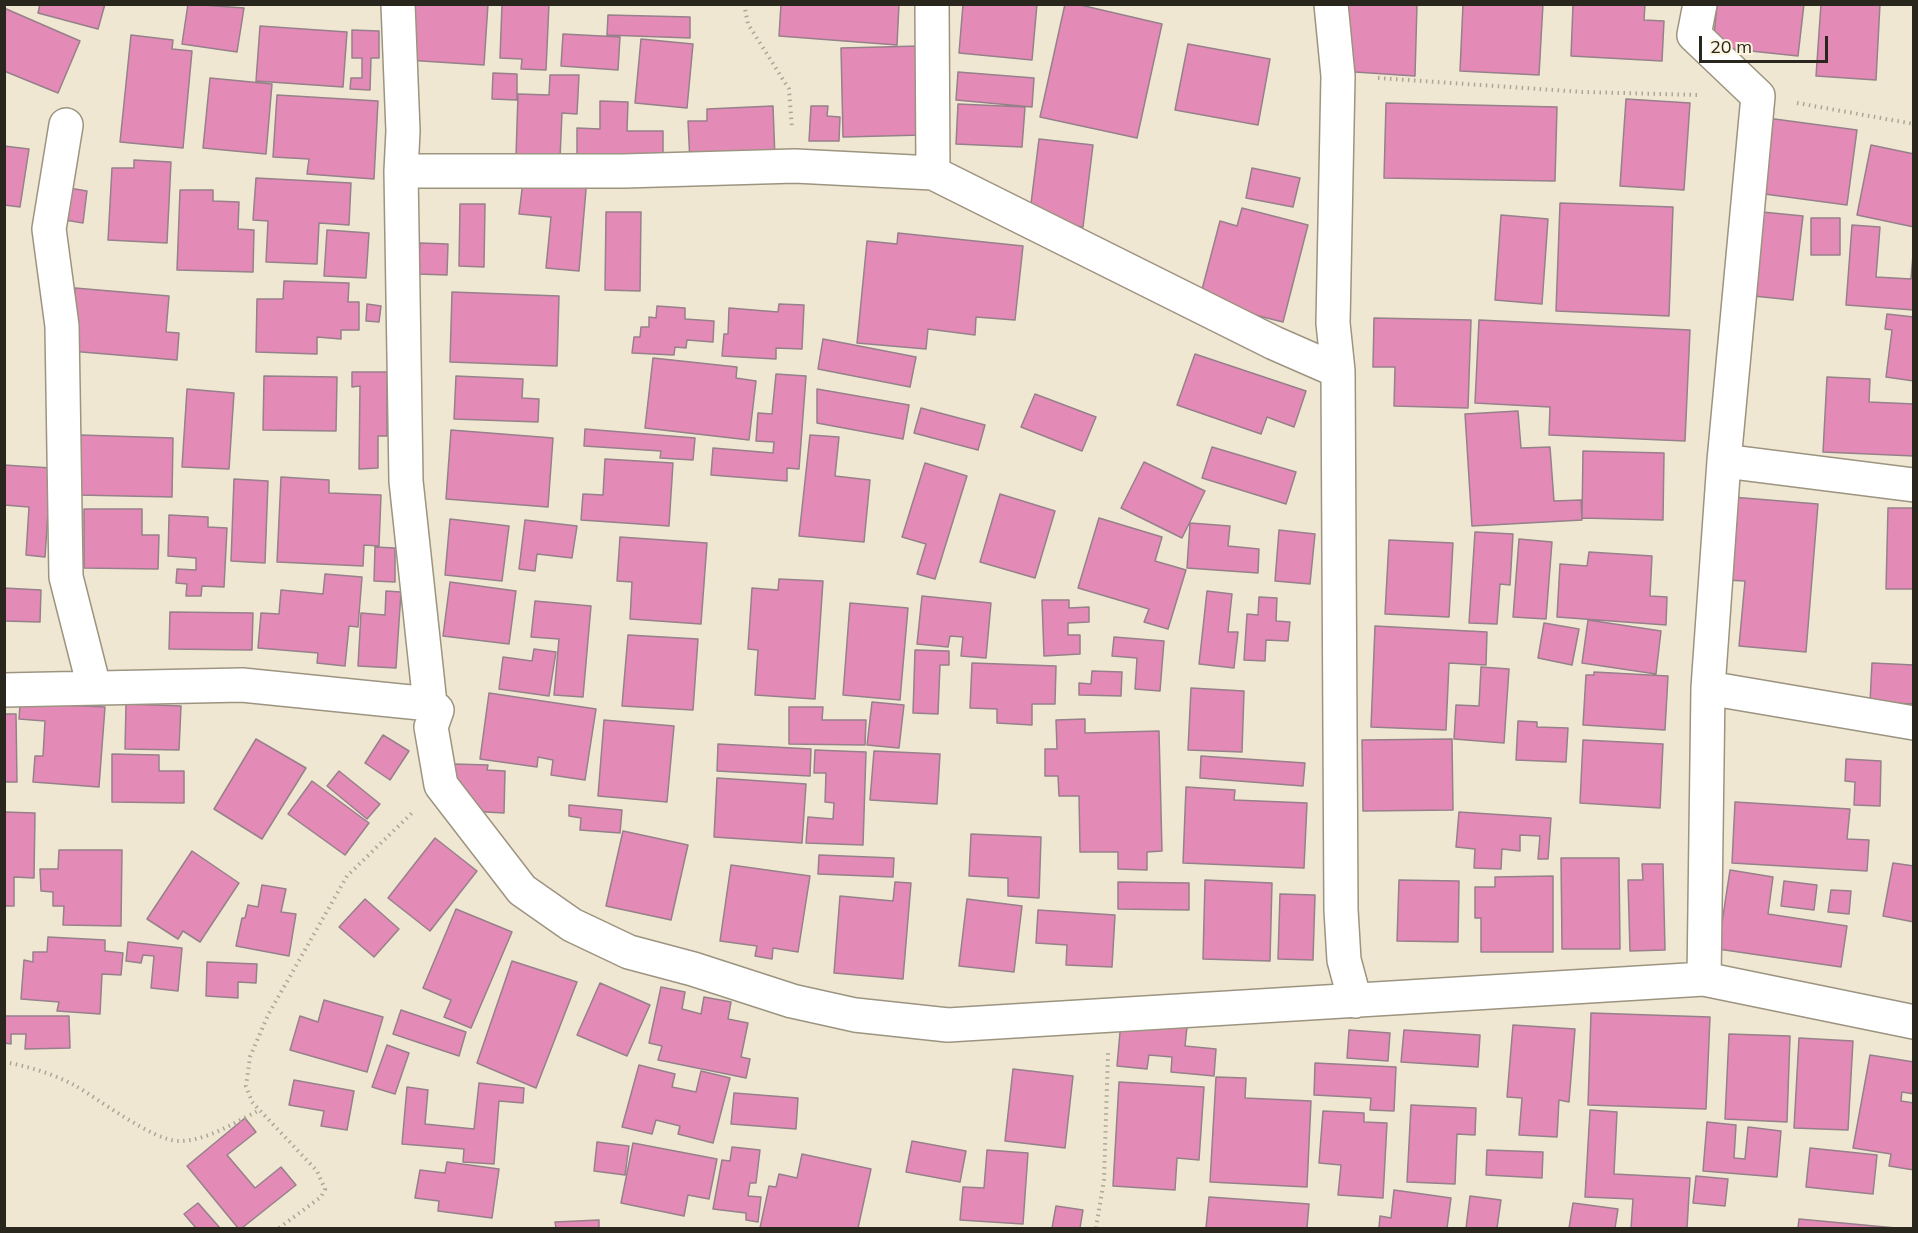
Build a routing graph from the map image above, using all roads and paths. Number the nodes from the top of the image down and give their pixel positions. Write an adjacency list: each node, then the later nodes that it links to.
1 (398, 4): 11 (street)
2 (744, 4): 10 (path)
3 (932, 4): 12 (street)
4 (1331, 4): 6 (street)
5 (1700, 4): 7 (street)
6 (1338, 76): 7 (path); 13 (street)
7 (1758, 96): 8 (path); 14 (street)
8 (1914, 124)
9 (66, 125): 16 (street)
10 (795, 165): 11 (street); 12 (street)
11 (401, 171): 19 (street)
12 (933, 174): 13 (street)
13 (1338, 371): 23 (street)
14 (1724, 461): 15 (street); 17 (street)
15 (1914, 485)
16 (94, 687): 18 (street); 19 (street)
17 (1708, 688): 20 (street); 22 (street)
18 (4, 690)
19 (430, 704): 21 (street)
20 (1914, 723)
21 (441, 785): 24 (street); 27 (path)
22 (1704, 979): 23 (street); 25 (street)
23 (1355, 1001): 24 (street)
24 (1110, 1013): 29 (path)
25 (1914, 1022)
26 (4, 1062): 27 (path)
27 (260, 1110): 28 (path)
28 (279, 1228)
29 (1096, 1228)

